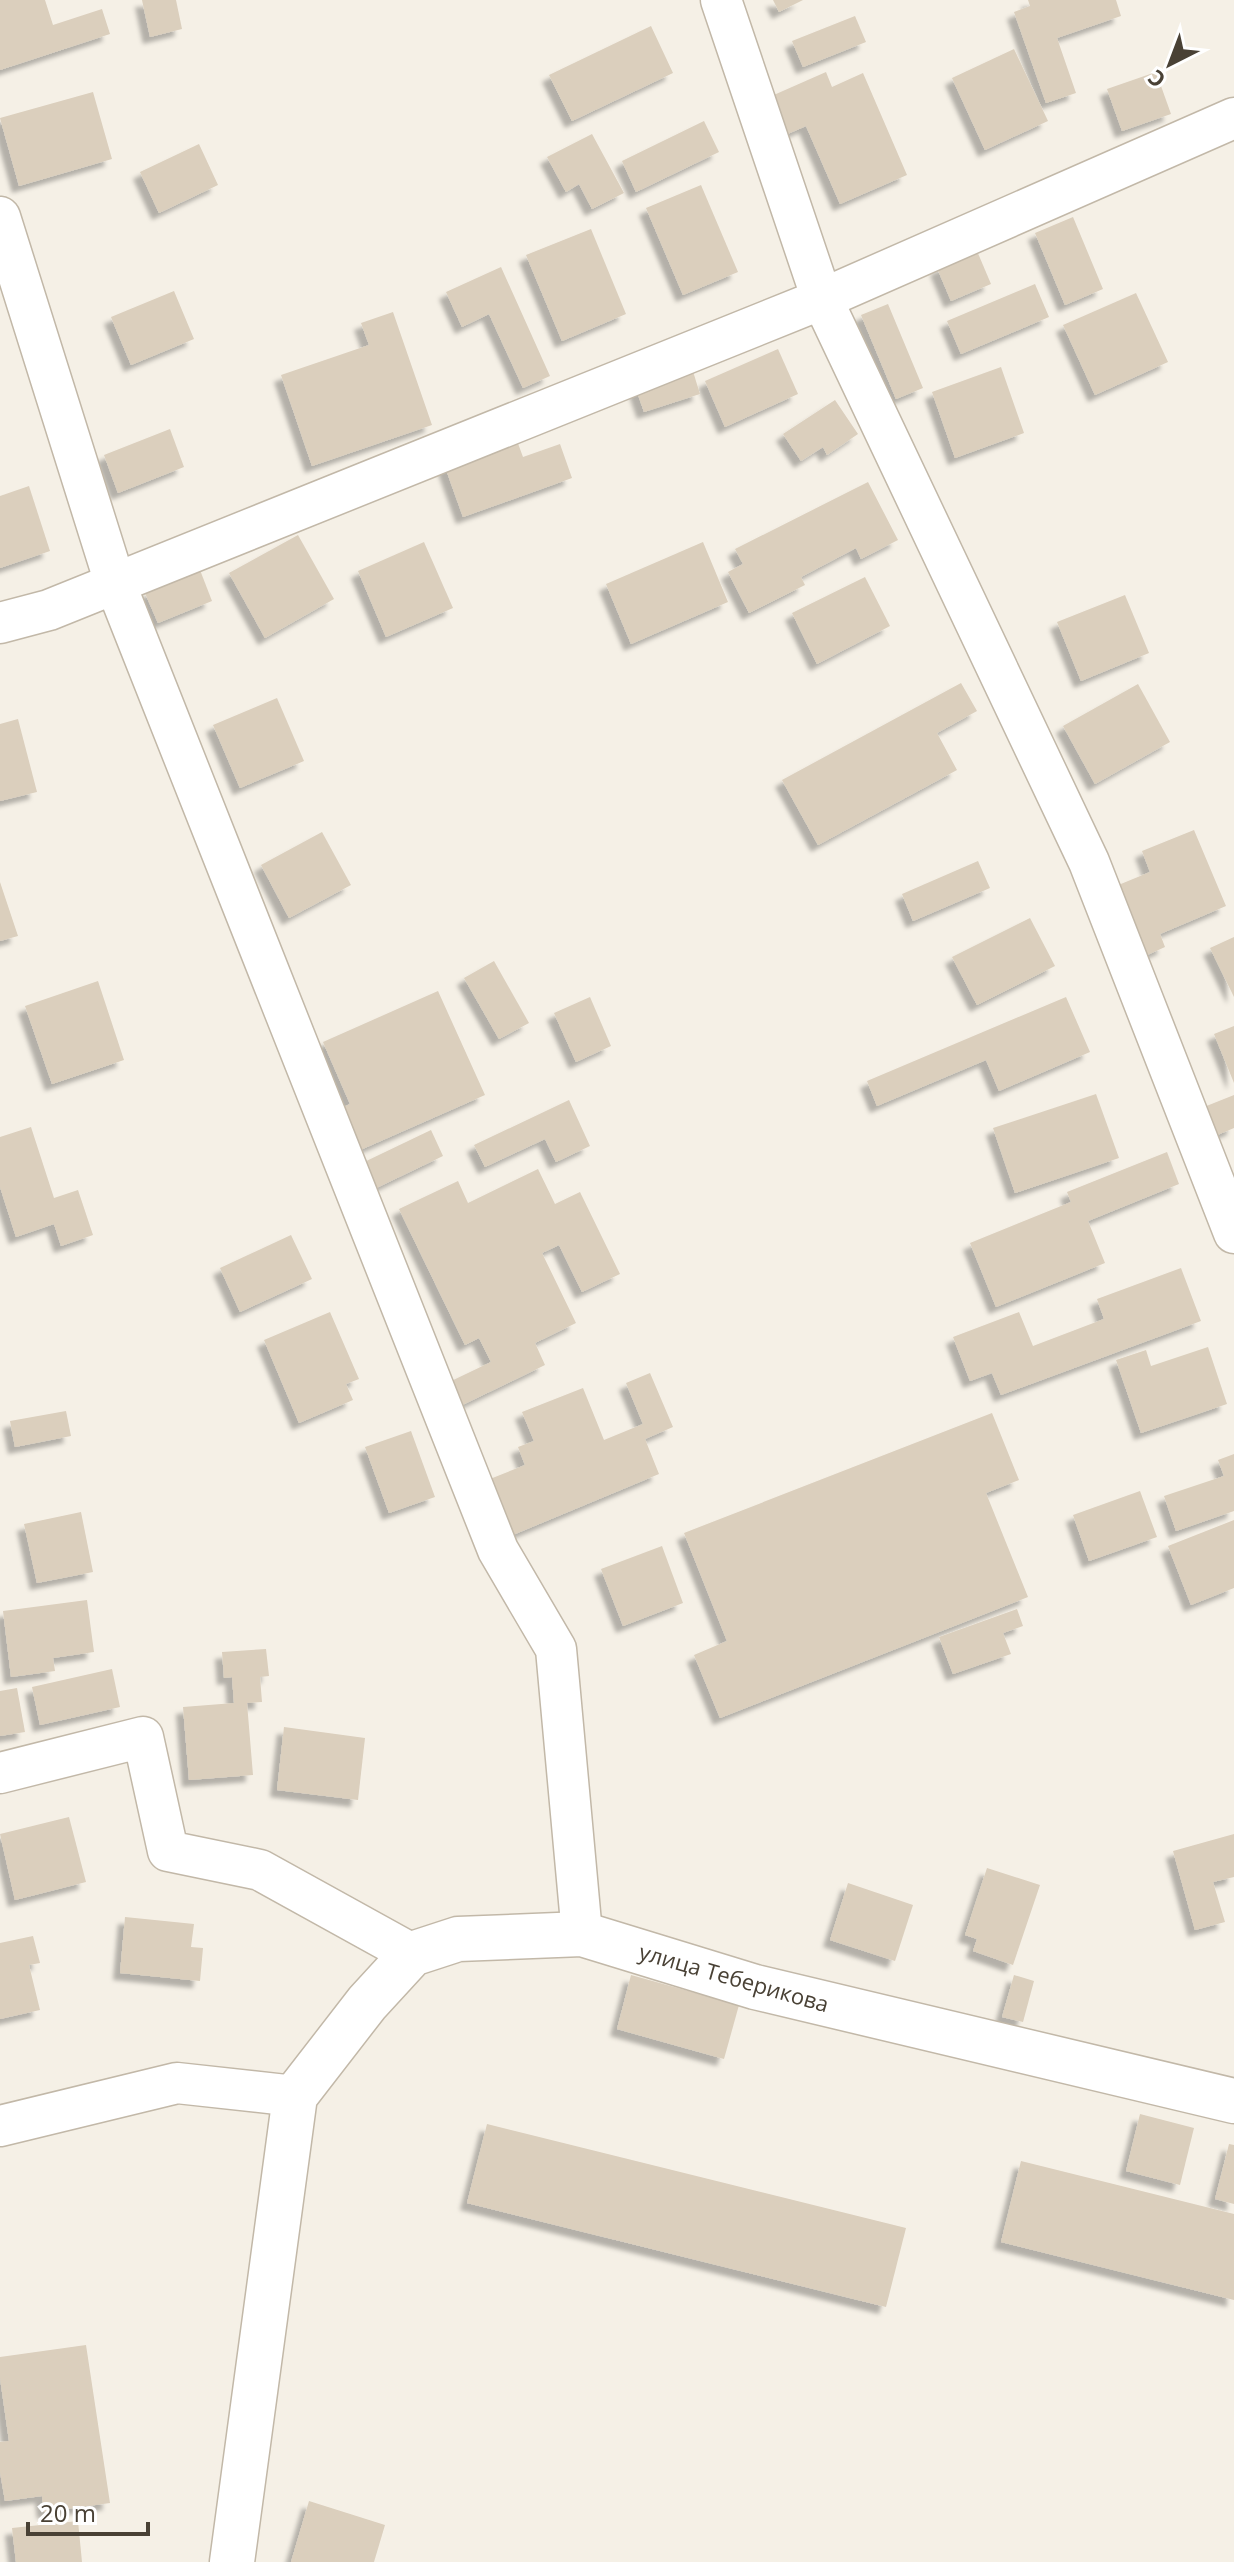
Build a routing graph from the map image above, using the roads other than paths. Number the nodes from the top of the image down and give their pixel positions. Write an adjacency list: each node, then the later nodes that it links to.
1 (721, 0): 4 (street)
2 (1234, 118): 4 (street)
3 (0, 217): 5 (street)
4 (822, 299): 5 (street); 7 (street)
5 (115, 583): 6 (street); 9 (street)
6 (0, 623)
7 (1234, 1233)
8 (0, 1773): 10 (street)
9 (582, 1934): 10 (street, улица Теберикова); 12 (street, улица Теберикова)
10 (412, 1954): 11 (street, улица Теберикова)
11 (295, 2096): 13 (street); 14 (street)
12 (1234, 2101)
13 (0, 2126)
14 (232, 2562)

